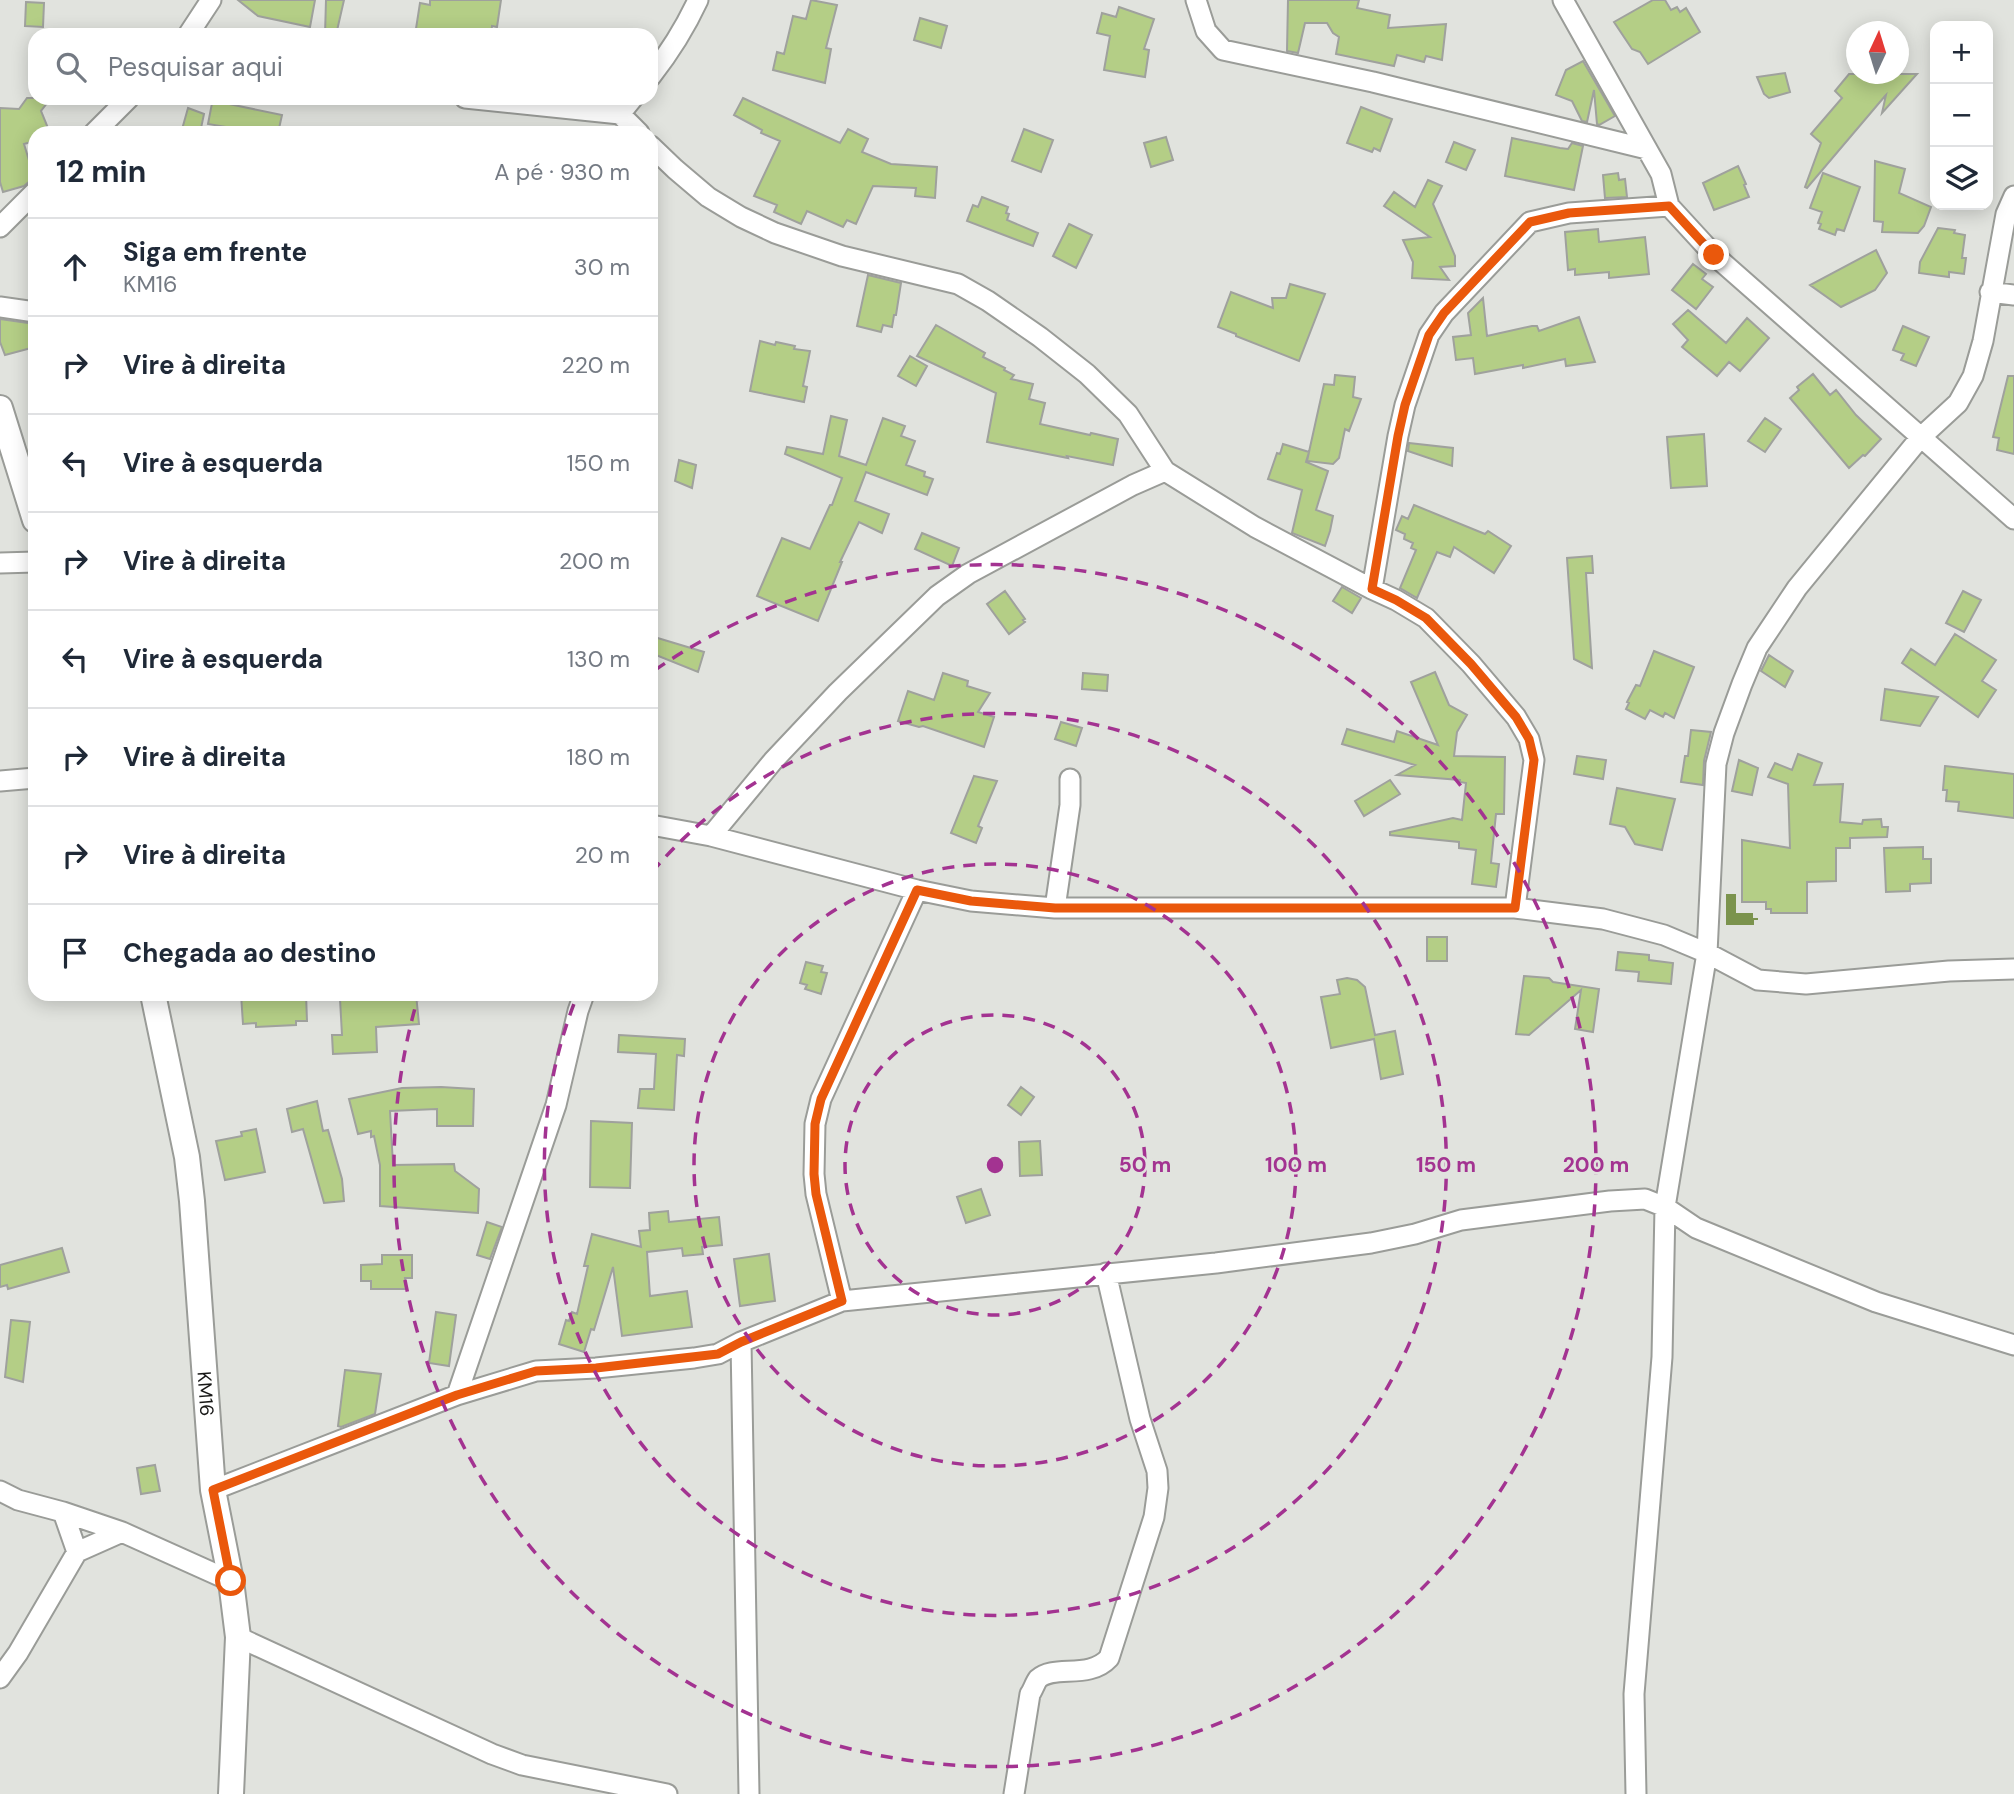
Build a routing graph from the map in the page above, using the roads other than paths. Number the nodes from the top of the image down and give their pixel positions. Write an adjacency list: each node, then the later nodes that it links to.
1 (211, 0): 5 (street)
2 (698, 0): 6 (street)
3 (1196, 0): 13 (street)
4 (1563, 0): 13 (street)
5 (193, 28)
6 (658, 67)
7 (122, 105): 11 (street)
8 (533, 105): 10 (street)
9 (627, 105): 10 (street)
10 (620, 114): 12 (street)
11 (101, 126)
12 (632, 126)
13 (1647, 149): 17 (street)
14 (658, 153): 25 (street)
15 (2014, 196): 19 (street)
16 (28, 199): 18 (street)
17 (1669, 206): 24 (street); 30 (street)
18 (0, 227)
19 (1990, 292): 20 (street); 24 (street)
20 (2014, 296)
21 (0, 307): 22 (street)
22 (28, 311)
23 (0, 408): 26 (street)
24 (1920, 438): 27 (street); 39 (street)
25 (1165, 471): 30 (street); 35 (street)
26 (28, 498)
27 (2014, 519)
28 (28, 562): 29 (street)
29 (0, 563)
30 (1372, 589): 38 (street)
31 (28, 779): 33 (street)
32 (1070, 779): 37 (street)
33 (0, 781)
34 (658, 826): 35 (street)
35 (711, 836): 36 (street)
36 (917, 890): 37 (street); 45 (street)
37 (1055, 908): 38 (street)
38 (1515, 908): 39 (street)
39 (1707, 953): 40 (street); 43 (street)
40 (2014, 970)
41 (154, 1001): 49 (street, KM16)
42 (582, 1001): 48 (street)
43 (1665, 1207): 44 (street); 47 (street); 61 (street)
44 (1106, 1273): 45 (street); 60 (street)
45 (842, 1301): 46 (street)
46 (741, 1342): 48 (street); 59 (street)
47 (2014, 1345)
48 (457, 1395): 49 (street)
49 (213, 1490): 54 (street, KM16)
50 (0, 1491): 51 (street)
51 (63, 1511): 52 (street); 53 (street)
52 (122, 1532): 53 (street); 54 (street)
53 (77, 1552): 56 (street)
54 (231, 1581): 55 (street, KM16)
55 (237, 1637): 57 (street, KM16); 58 (street)
56 (0, 1678)
57 (231, 1794)
58 (667, 1794)
59 (749, 1794)
60 (1014, 1794)
61 (1636, 1794)

